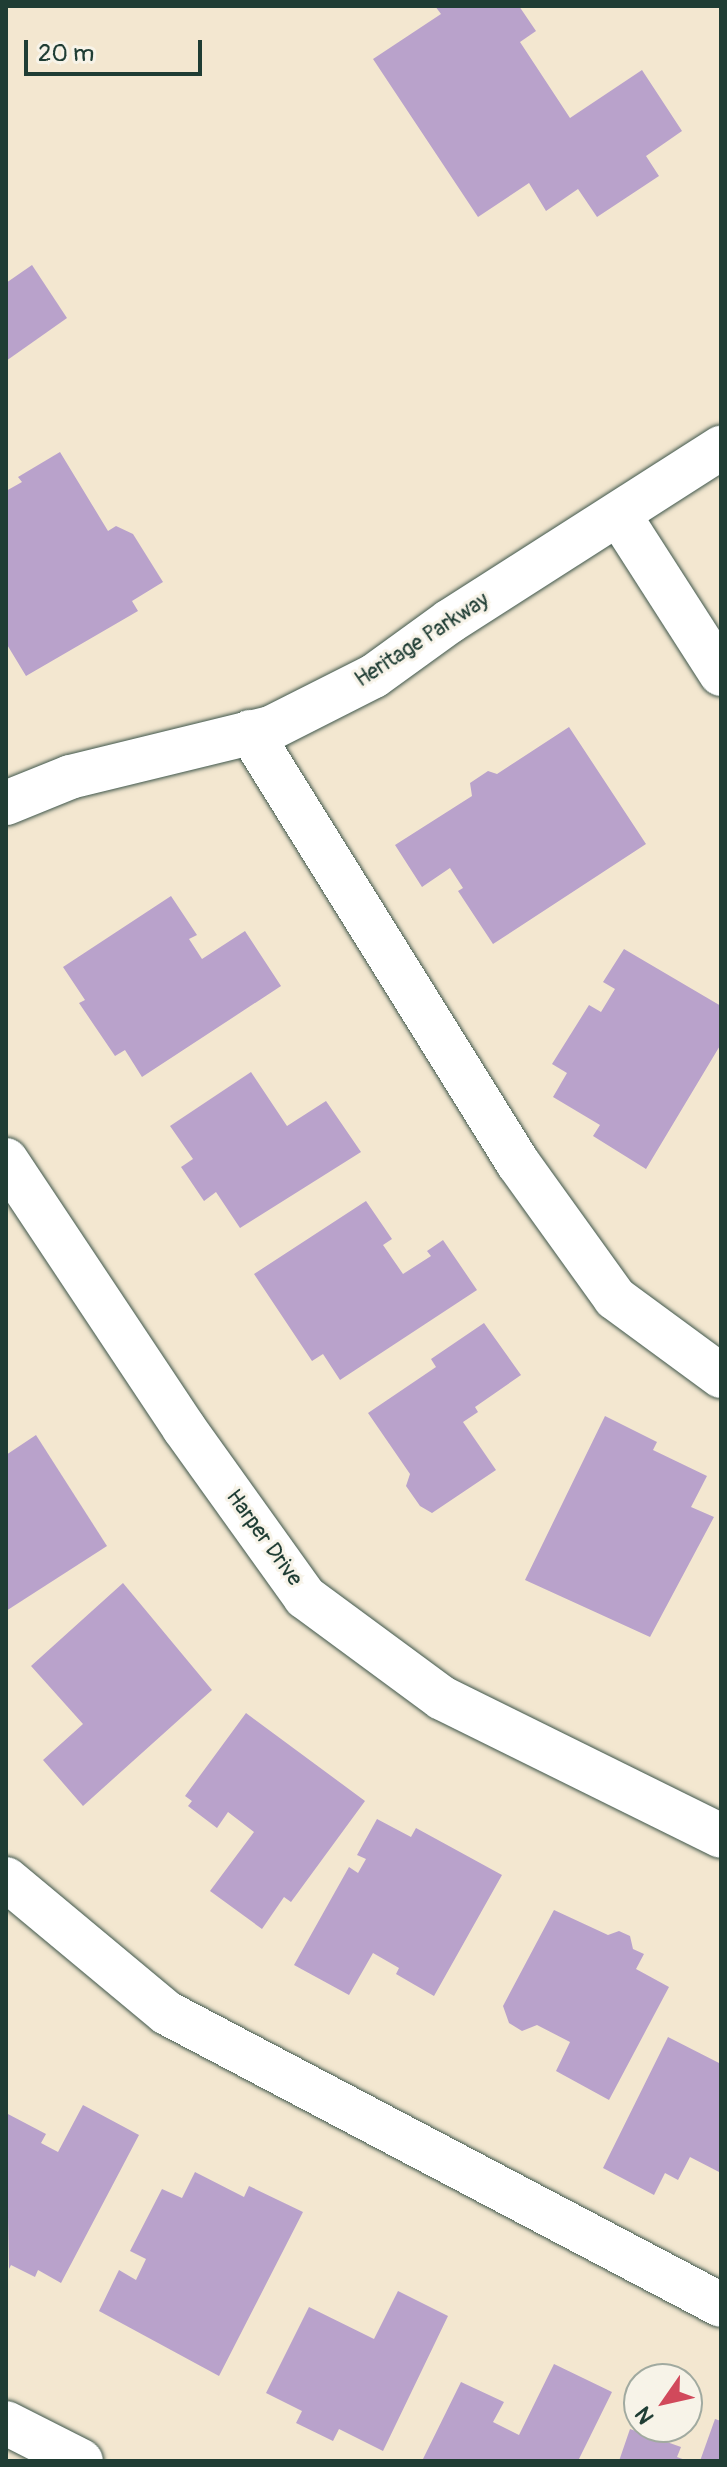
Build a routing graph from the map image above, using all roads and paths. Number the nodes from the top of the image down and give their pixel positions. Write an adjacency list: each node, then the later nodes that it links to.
1 (721, 448): 2 (street, Heritage Parkway)
2 (619, 515): 3 (street); 4 (street, Heritage Parkway)
3 (721, 674)
4 (250, 732): 5 (street, Heritage Parkway); 7 (street)
5 (6, 803)
6 (6, 1160): 8 (street, Harper Drive)
7 (721, 1376)
8 (721, 1836)
9 (6, 1879): 10 (street)
10 (721, 2305)
11 (6, 2423): 12 (street)
12 (81, 2461)

